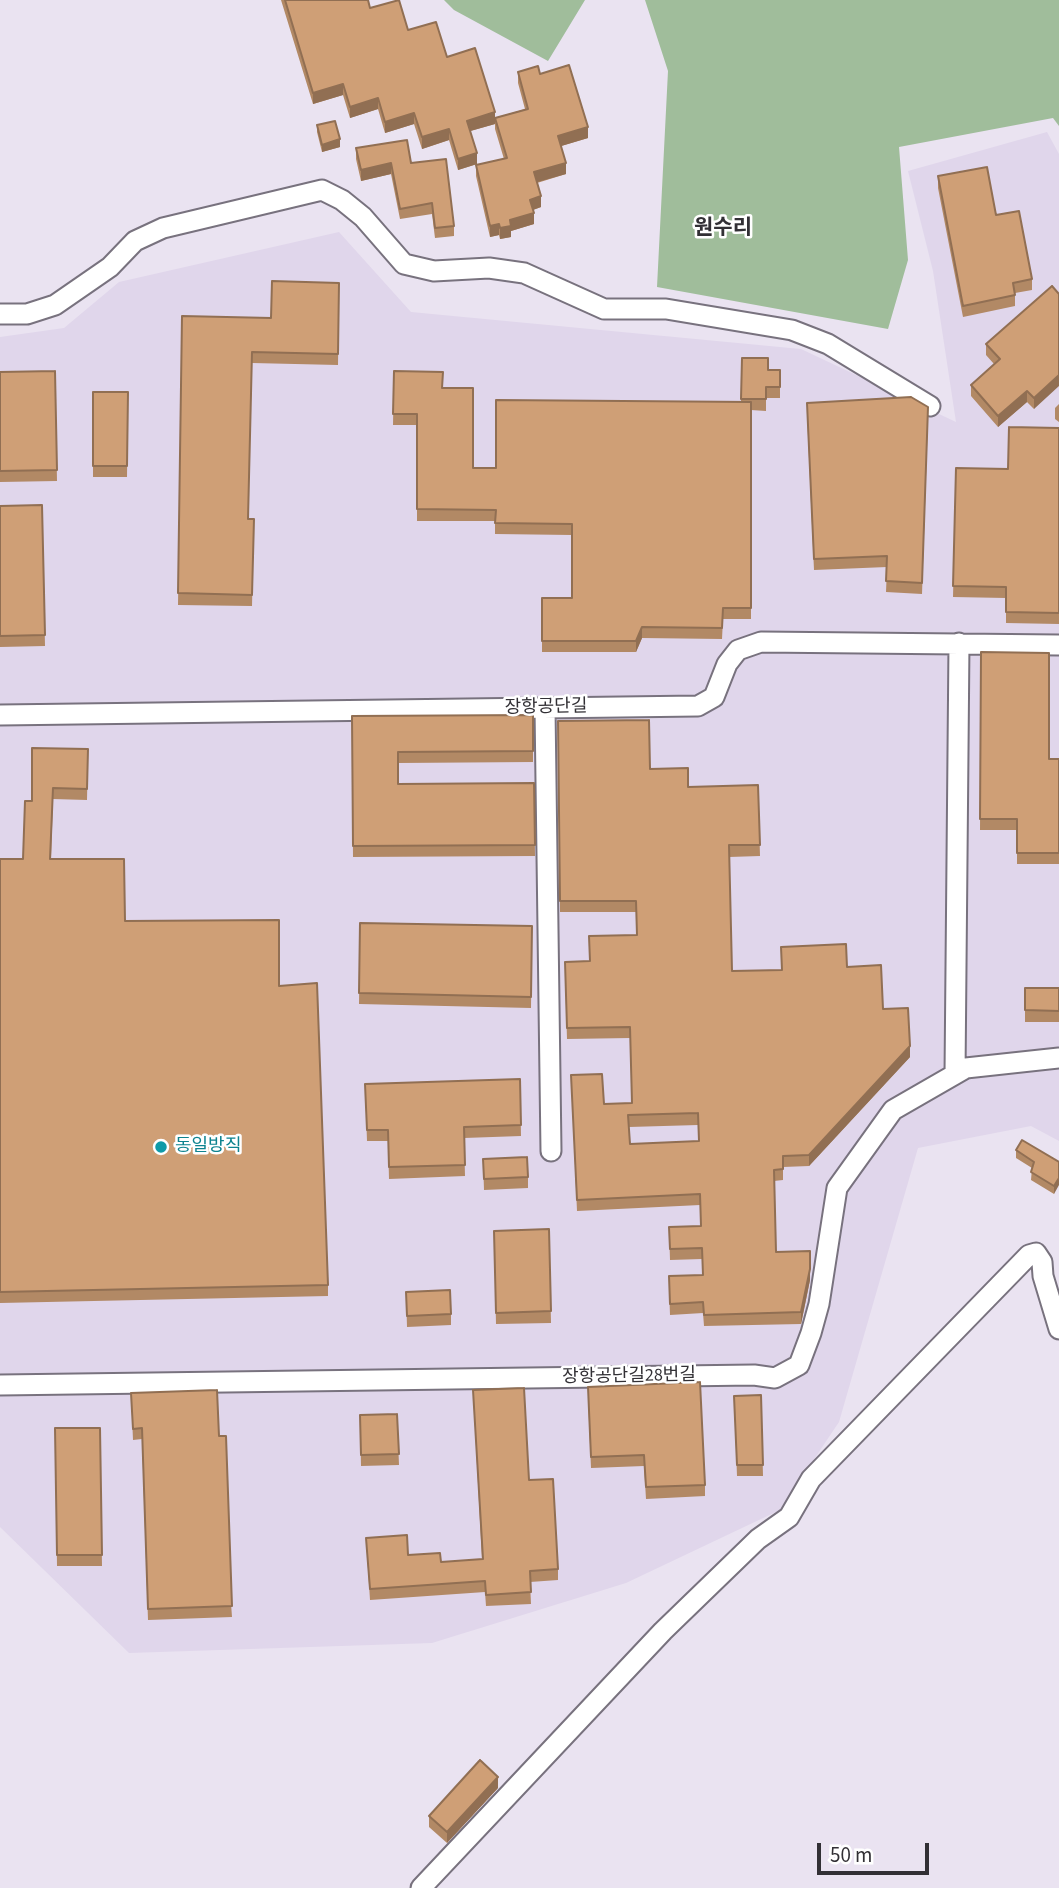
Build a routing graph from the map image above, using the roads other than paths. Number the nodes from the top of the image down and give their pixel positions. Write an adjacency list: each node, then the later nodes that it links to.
1 (0, 314): 2 (street)
2 (930, 405)
3 (958, 643): 4 (street, 장항공단길); 5 (street, 장항공단길); 8 (street)
4 (1059, 645)
5 (545, 708): 6 (street, 장항공단길); 9 (street)
6 (0, 715)
7 (1059, 1058): 8 (street, 장항공단길28번길)
8 (955, 1074): 11 (street, 장항공단길28번길)
9 (551, 1151)
10 (1059, 1329): 12 (street)
11 (0, 1385)
12 (421, 1888)

